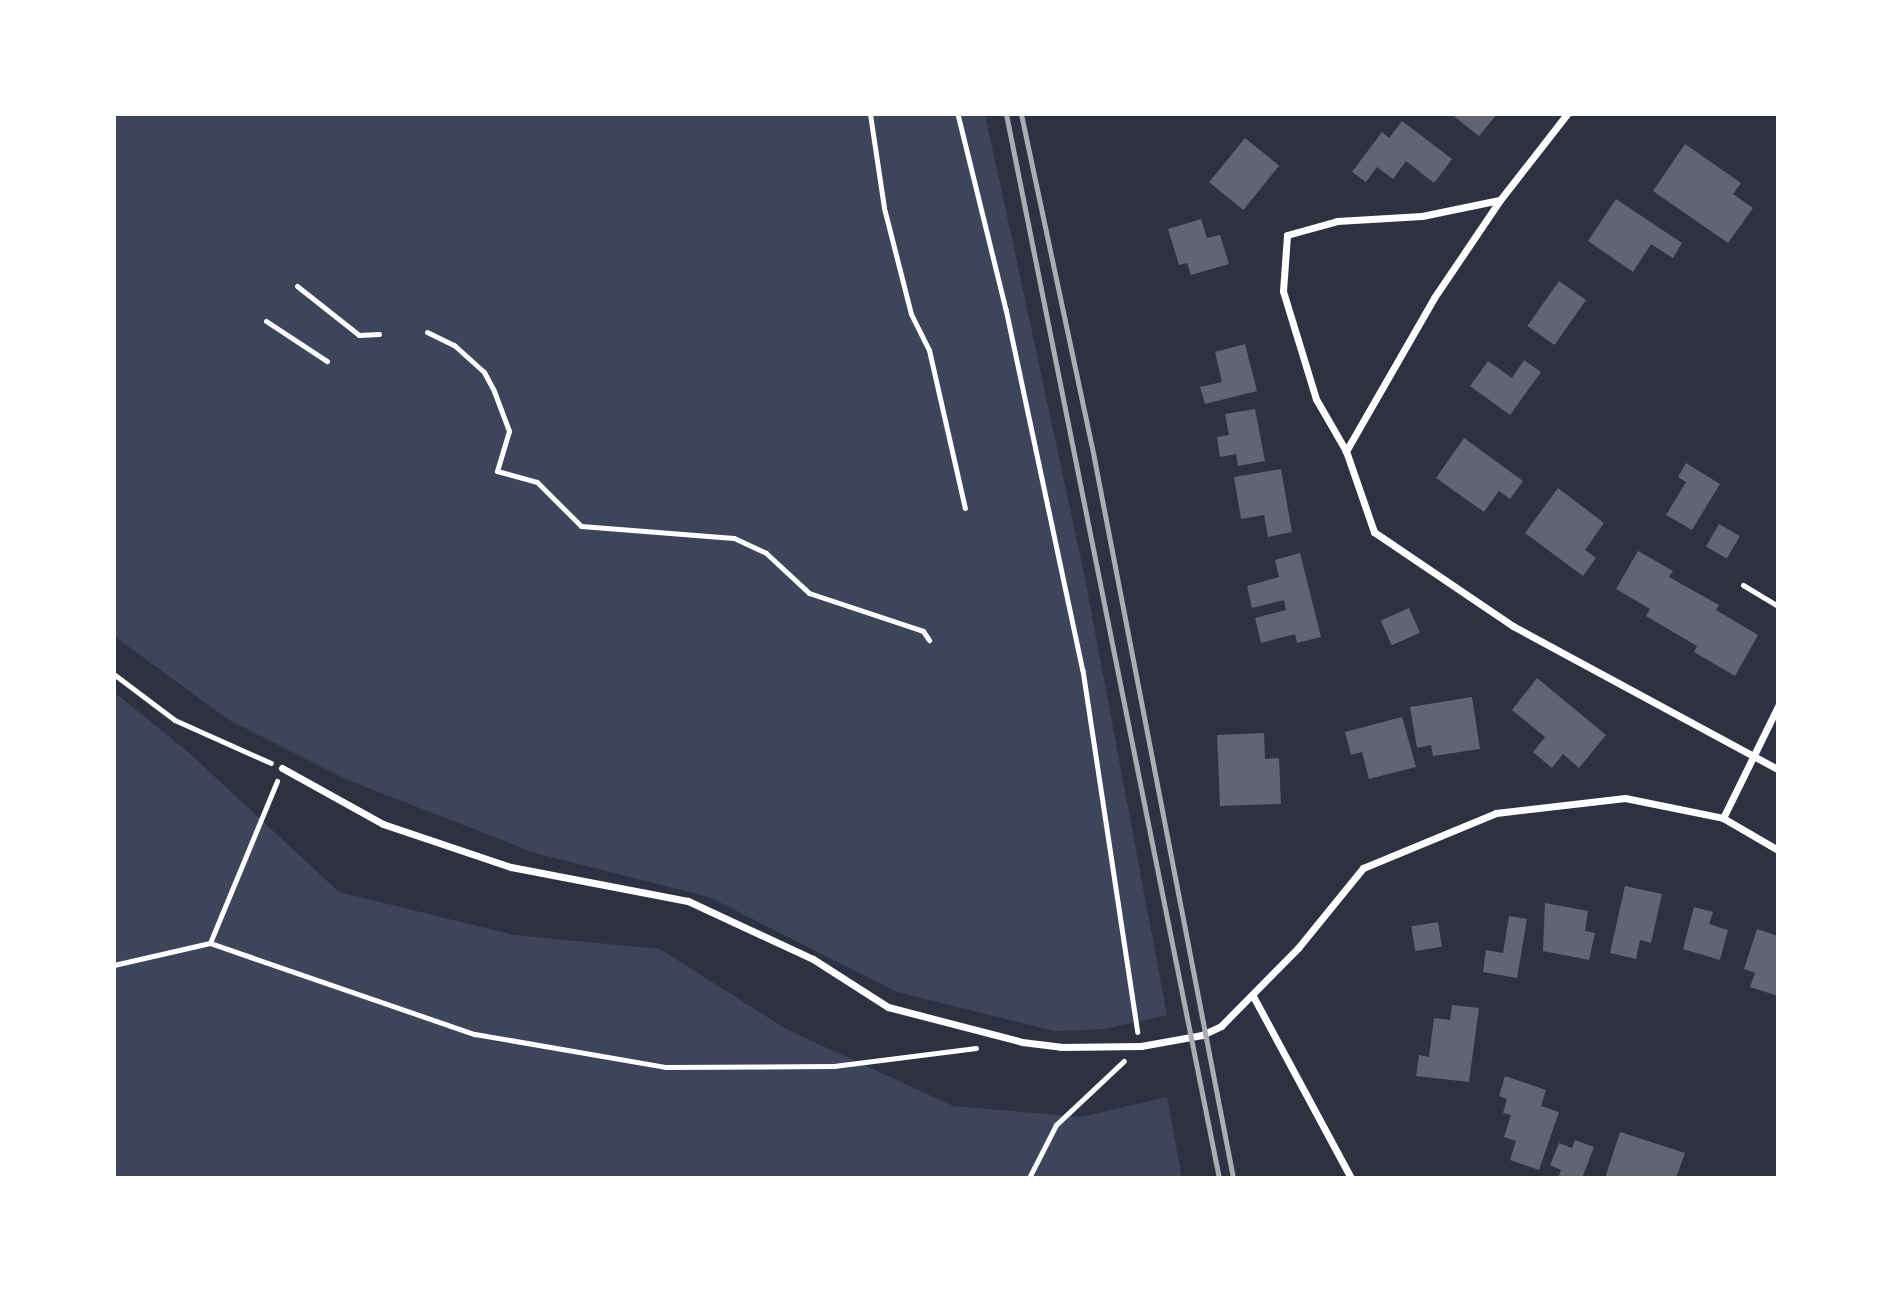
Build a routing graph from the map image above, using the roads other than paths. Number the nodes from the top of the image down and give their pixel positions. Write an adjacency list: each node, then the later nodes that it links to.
1 (870, 114): 10 (lane)
2 (1567, 114): 3 (street)
3 (1500, 200): 9 (street); 9 (street)
4 (297, 286): 7 (lane)
5 (266, 321): 8 (lane)
6 (427, 332): 13 (lane)
7 (379, 334)
8 (327, 361)
9 (1346, 451): 15 (street)
10 (965, 508)
11 (1743, 585): 12 (lane)
12 (1778, 606)
13 (929, 640)
14 (1778, 706): 15 (street)
15 (1755, 755): 17 (street); 18 (street)
16 (282, 768): 20 (street)
17 (1778, 769)
18 (1723, 818): 19 (street); 20 (street)
19 (1778, 850)
20 (1253, 996): 21 (street)
21 (1352, 1178)

